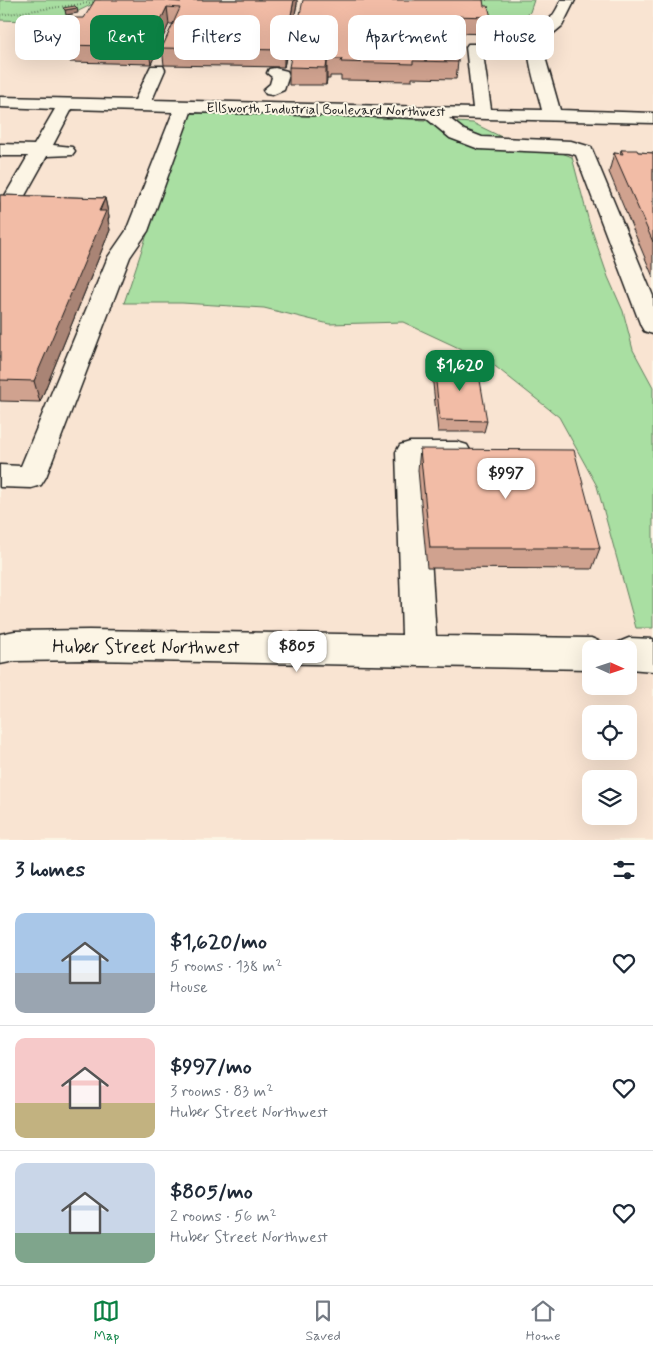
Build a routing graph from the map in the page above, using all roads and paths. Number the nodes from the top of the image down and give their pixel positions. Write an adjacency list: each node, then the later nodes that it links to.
1 (483, 0): 2 (path)
2 (488, 0)
3 (568, 0): 14 (street)
4 (99, 1): 5 (path)
5 (0, 15)
6 (474, 47): 13 (street)
7 (157, 70): 10 (street)
8 (0, 102): 9 (street, Ellsworth Industrial Boulevard Northwest)
9 (67, 103): 10 (street, Ellsworth Industrial Boulevard Northwest); 17 (street)
10 (141, 105): 11 (street, Ellsworth Industrial Boulevard Northwest)
11 (184, 106): 12 (street, Ellsworth Industrial Boulevard Northwest); 22 (street)
12 (432, 113): 13 (street, Ellsworth Industrial Boulevard Northwest); 20 (street)
13 (483, 114): 14 (street, Ellsworth Industrial Boulevard Northwest)
14 (553, 116): 15 (street, Ellsworth Industrial Boulevard Northwest)
15 (653, 118)
16 (0, 150): 17 (street)
17 (40, 151): 18 (street); 19 (street)
18 (64, 151)
19 (11, 208)
20 (653, 326)
21 (488, 453): 24 (street)
22 (0, 476)
23 (0, 649): 24 (street, Huber Street Northwest)
24 (420, 651): 25 (street, Huber Street Northwest)
25 (582, 654)
26 (638, 654): 27 (street)
27 (653, 655)

